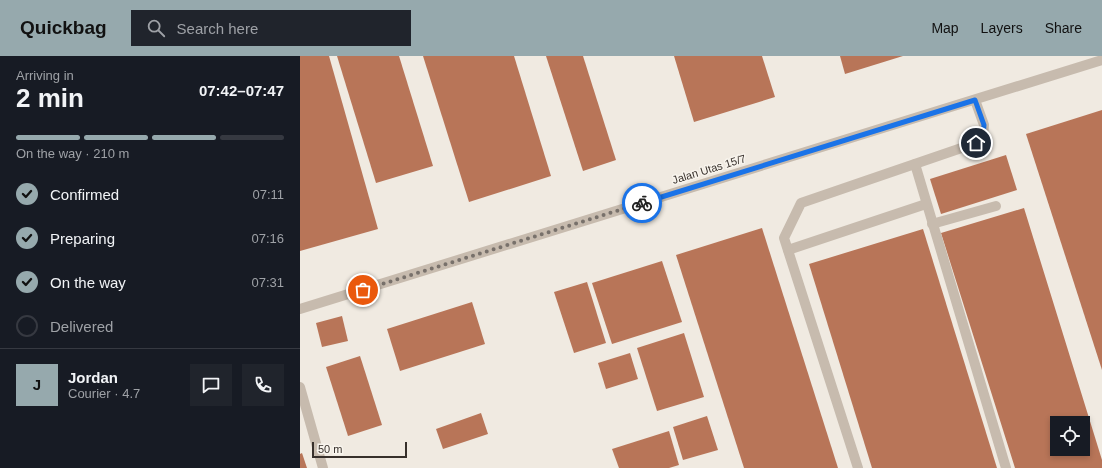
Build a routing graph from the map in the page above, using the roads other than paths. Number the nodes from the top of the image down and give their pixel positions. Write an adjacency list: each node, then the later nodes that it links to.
1 (1102, 60): 2 (street, Jalan Utas 15/7)
2 (975, 100): 3 (street); 8 (street, Jalan Utas 15/7)
3 (915, 164): 4 (street); 7 (street)
4 (926, 204): 6 (street); 7 (street)
5 (996, 206): 6 (street)
6 (932, 224): 12 (street)
7 (788, 250): 11 (street)
8 (300, 310)
9 (300, 387): 10 (street)
10 (323, 468)
11 (858, 468)
12 (1006, 468)

